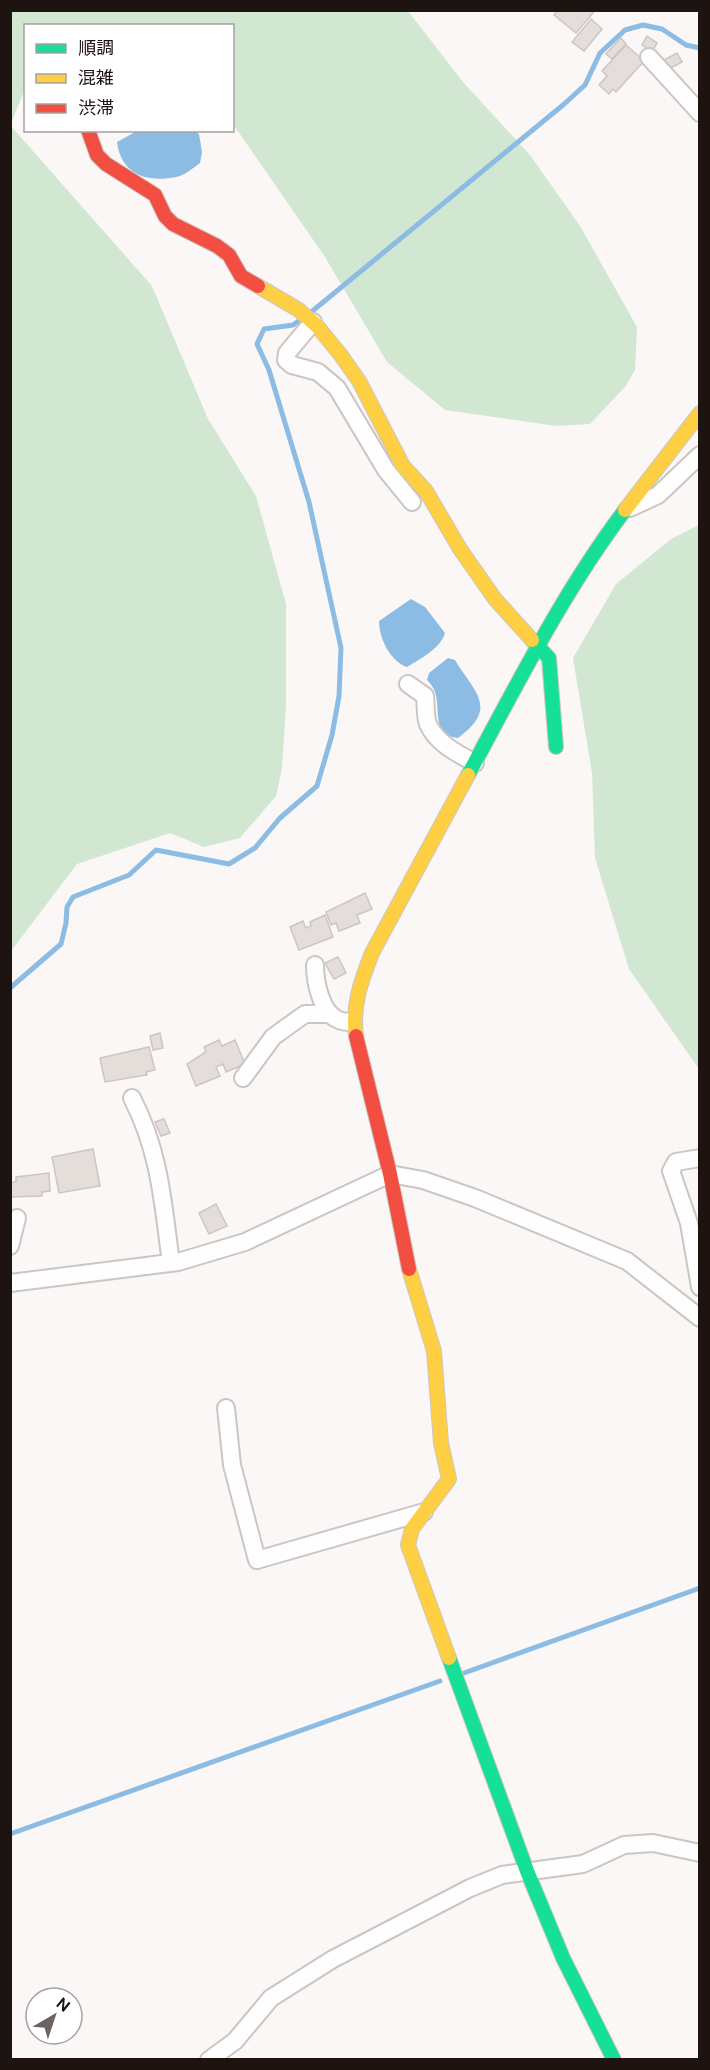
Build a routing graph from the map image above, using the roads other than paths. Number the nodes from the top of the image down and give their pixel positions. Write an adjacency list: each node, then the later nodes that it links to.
1 (649, 57): 2 (street)
2 (699, 113)
3 (89, 132): 4 (street)
4 (313, 322): 7 (street); 9 (street)
5 (699, 413): 8 (street)
6 (699, 454): 8 (street)
7 (412, 502)
8 (626, 509): 9 (street)
9 (537, 647): 11 (street); 12 (street)
10 (408, 684): 12 (street)
11 (556, 747)
12 (475, 763): 15 (street)
13 (315, 965): 14 (street)
14 (329, 1014): 15 (street); 16 (street)
15 (353, 1022): 19 (street)
16 (243, 1078)
17 (132, 1098): 22 (street)
18 (699, 1158): 24 (street)
19 (390, 1174): 22 (street); 25 (street); 27 (street)
20 (16, 1218): 21 (street)
21 (10, 1246)
22 (171, 1263): 23 (street)
23 (10, 1283)
24 (699, 1287)
25 (699, 1318)
26 (226, 1408): 27 (street)
27 (424, 1512): 29 (street)
28 (699, 1854): 29 (street)
29 (527, 1871): 30 (street); 31 (street)
30 (209, 2060)
31 (614, 2060)

